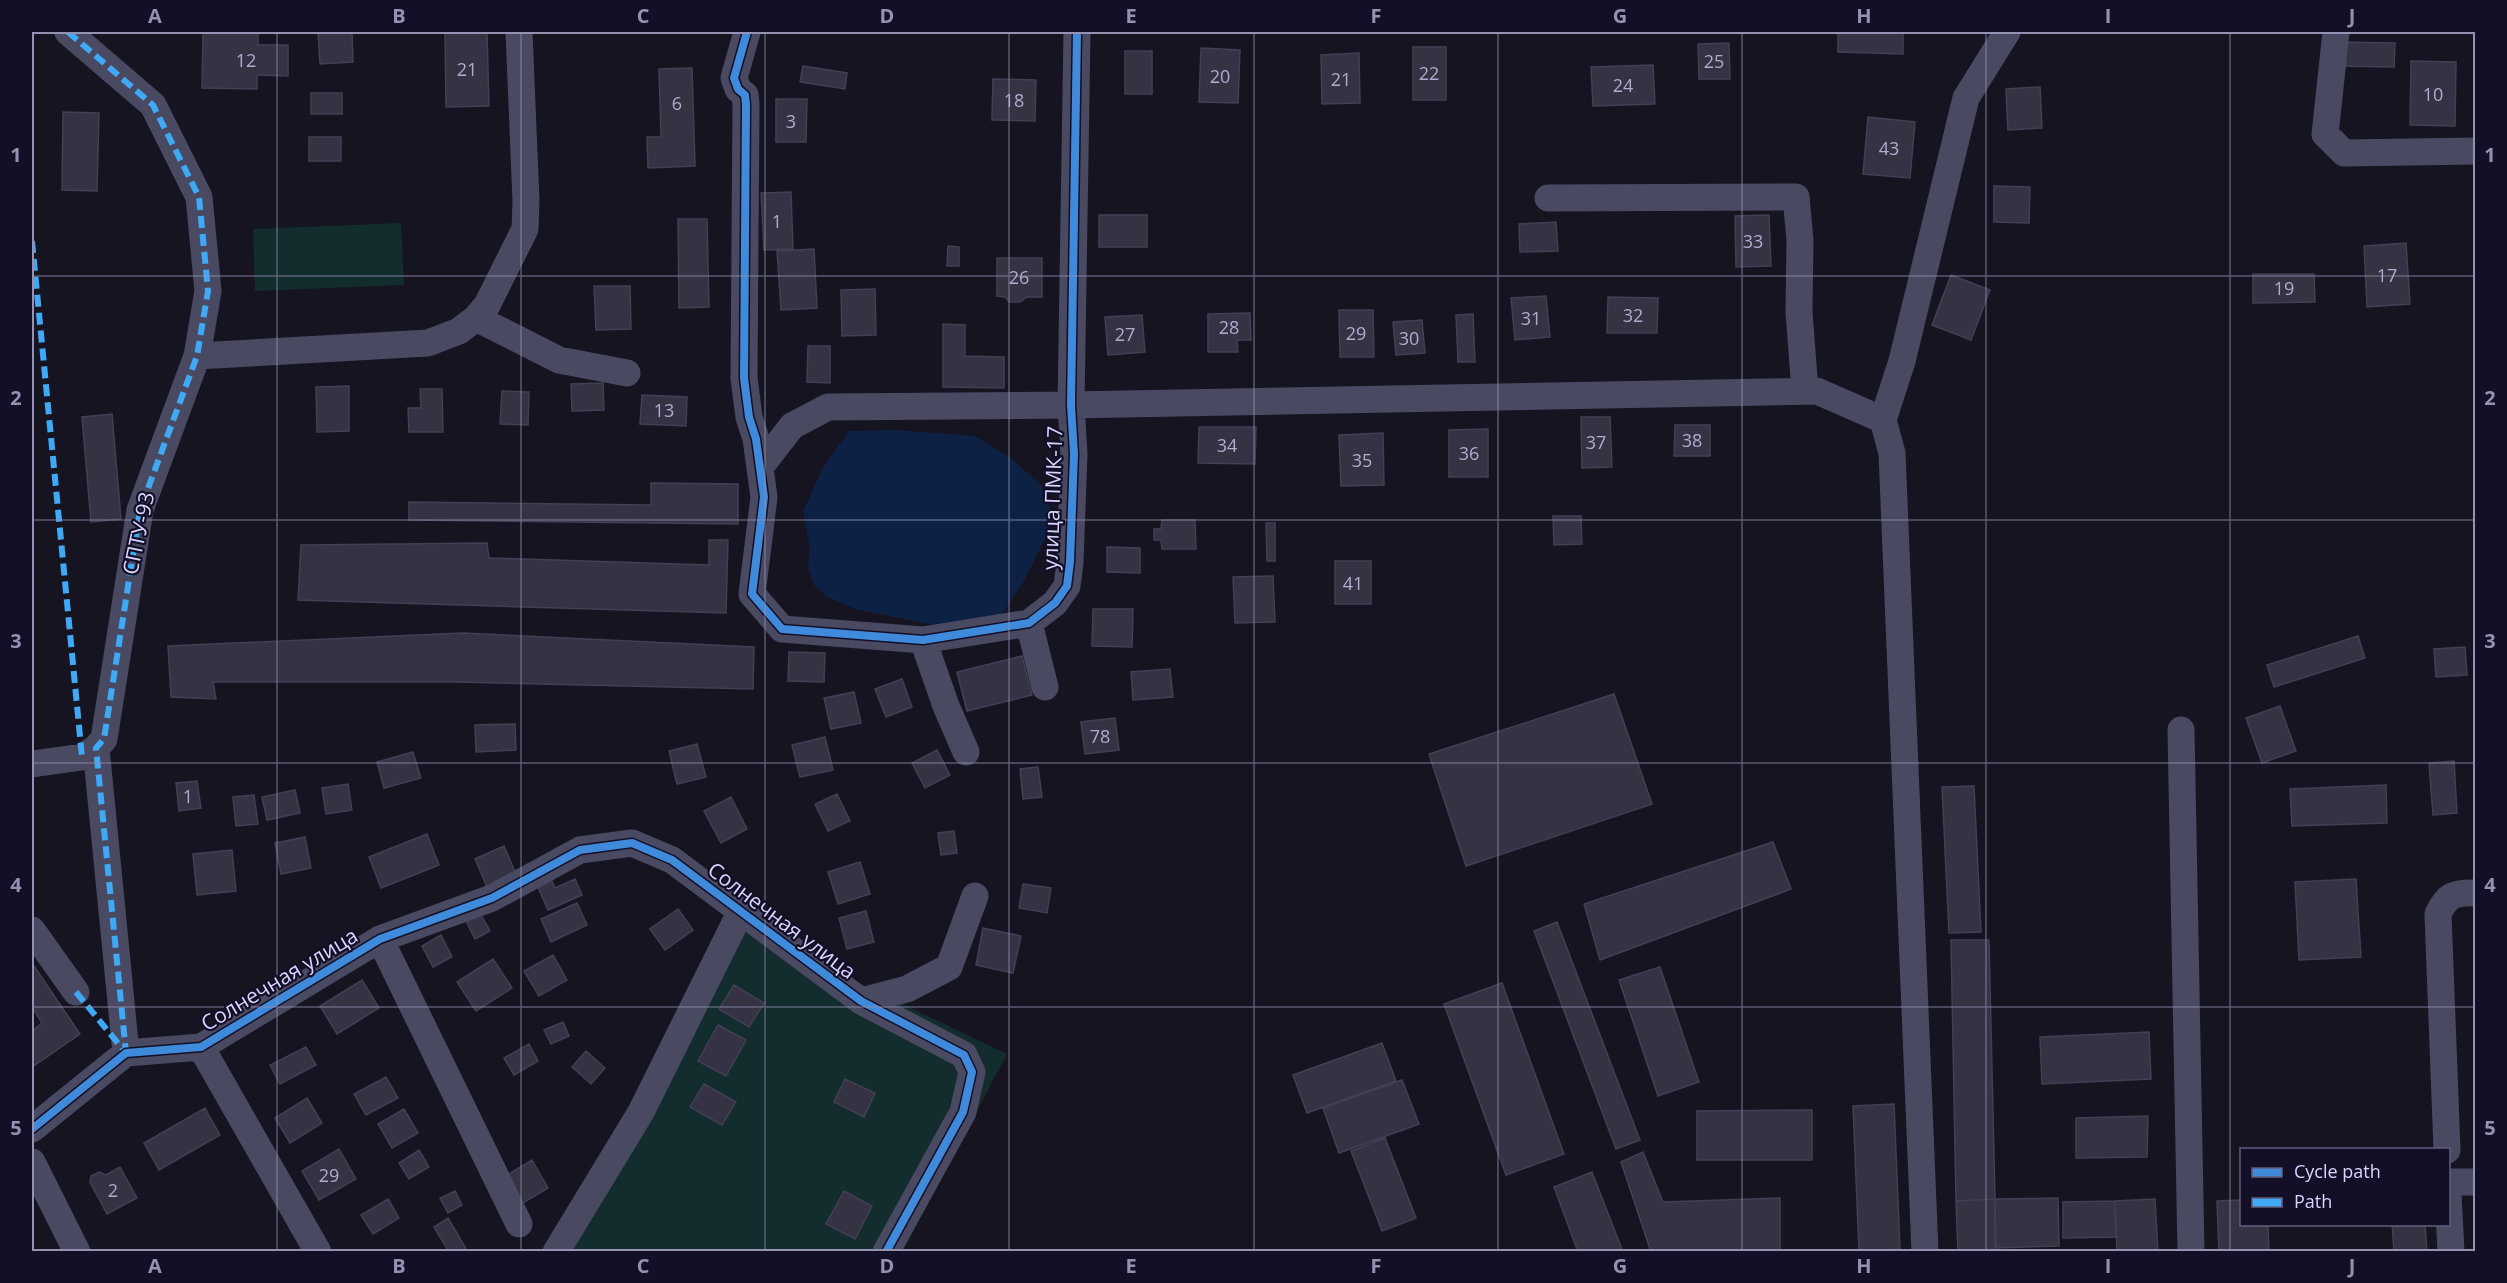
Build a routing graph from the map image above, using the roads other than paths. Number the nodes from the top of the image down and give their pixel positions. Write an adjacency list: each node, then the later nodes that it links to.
1 (68, 32): 10 (street, СПТУ-93)
2 (519, 32): 9 (street)
3 (747, 32): 15 (street, улица ПМК-17)
4 (1077, 32): 13 (street, улица ПМК-17)
5 (2007, 32): 14 (street)
6 (2336, 32): 7 (street)
7 (2475, 151)
8 (1548, 198): 12 (street)
9 (477, 318): 10 (street); 11 (street)
10 (197, 356): 20 (street, СПТУ-93)
11 (627, 373)
12 (1805, 391): 13 (street); 14 (street)
13 (1071, 405): 15 (street); 16 (street, улица ПМК-17)
14 (1883, 420): 43 (street)
15 (761, 466): 17 (street, улица ПМК-17)
16 (1029, 623): 17 (street, улица ПМК-17); 18 (street)
17 (923, 640): 21 (street)
18 (1044, 687)
19 (2181, 730): 44 (street)
20 (96, 748): 22 (street); 31 (street, СПТУ-93)
21 (966, 752)
22 (32, 764)
23 (2475, 893): 33 (street)
24 (975, 896): 29 (street, Солнечная улица)
25 (741, 911): 27 (street, Солнечная улица); 29 (street, Солнечная улица); 41 (street)
26 (32, 930): 28 (street)
27 (380, 939): 30 (street, Солнечная улица); 37 (street)
28 (76, 992)
29 (861, 1001): 42 (street)
30 (201, 1047): 31 (street, Солнечная улица); 40 (street)
31 (126, 1053): 32 (street)
32 (32, 1129)
33 (2447, 1148)
34 (32, 1162): 39 (street)
35 (2450, 1182): 36 (street)
36 (2475, 1182)
37 (519, 1224)
38 (2450, 1226): 45 (street)
39 (77, 1251)
40 (318, 1251)
41 (556, 1251)
42 (886, 1251)
43 (1925, 1251)
44 (2191, 1251)
45 (2451, 1251)

